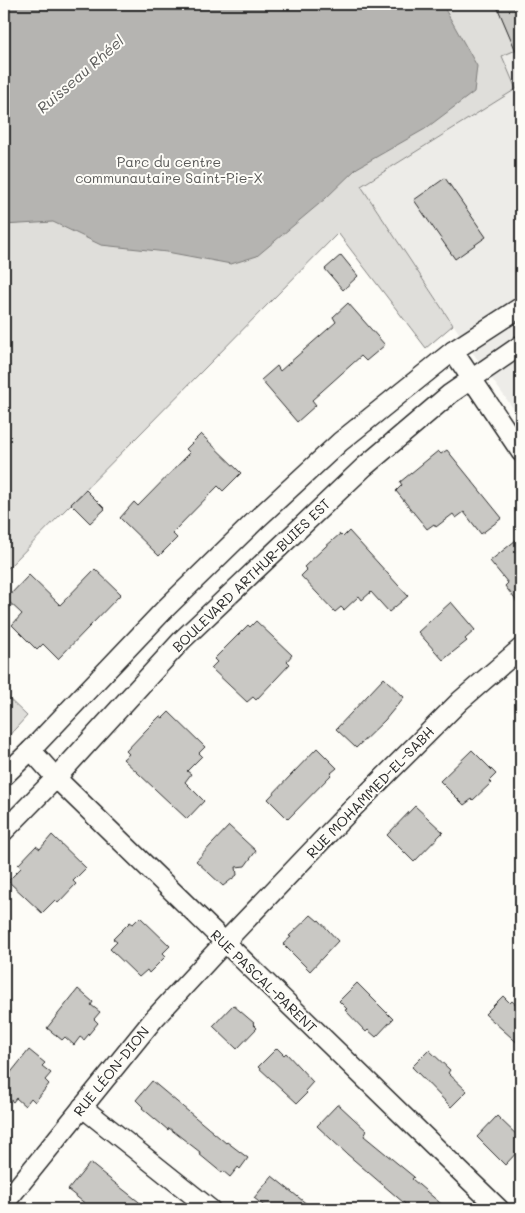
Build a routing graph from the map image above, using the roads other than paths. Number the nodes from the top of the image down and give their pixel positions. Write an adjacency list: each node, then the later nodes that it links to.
1 (521, 307): 3 (street)
2 (521, 345): 4 (street, BOULEVARD ARTHUR-BUIES EST)
3 (453, 351): 4 (street); 7 (street)
4 (471, 379): 5 (street); 9 (street, BOULEVARD ARTHUR-BUIES EST)
5 (521, 452)
6 (521, 648): 11 (street, RUE MOHAMMED-EL-SABH)
7 (30, 750): 8 (street); 9 (street, RUE PASCAL-PARENT)
8 (4, 776)
9 (56, 778): 10 (street, BOULEVARD ARTHUR-BUIES EST); 11 (street, RUE PASCAL-PARENT)
10 (4, 831)
11 (224, 943): 12 (street, RUE LÉON-DION); 15 (street, RUE PASCAL-PARENT)
12 (82, 1107): 13 (street, RUE LÉON-DION); 14 (street)
13 (4, 1204)
14 (210, 1209)
15 (499, 1209)

